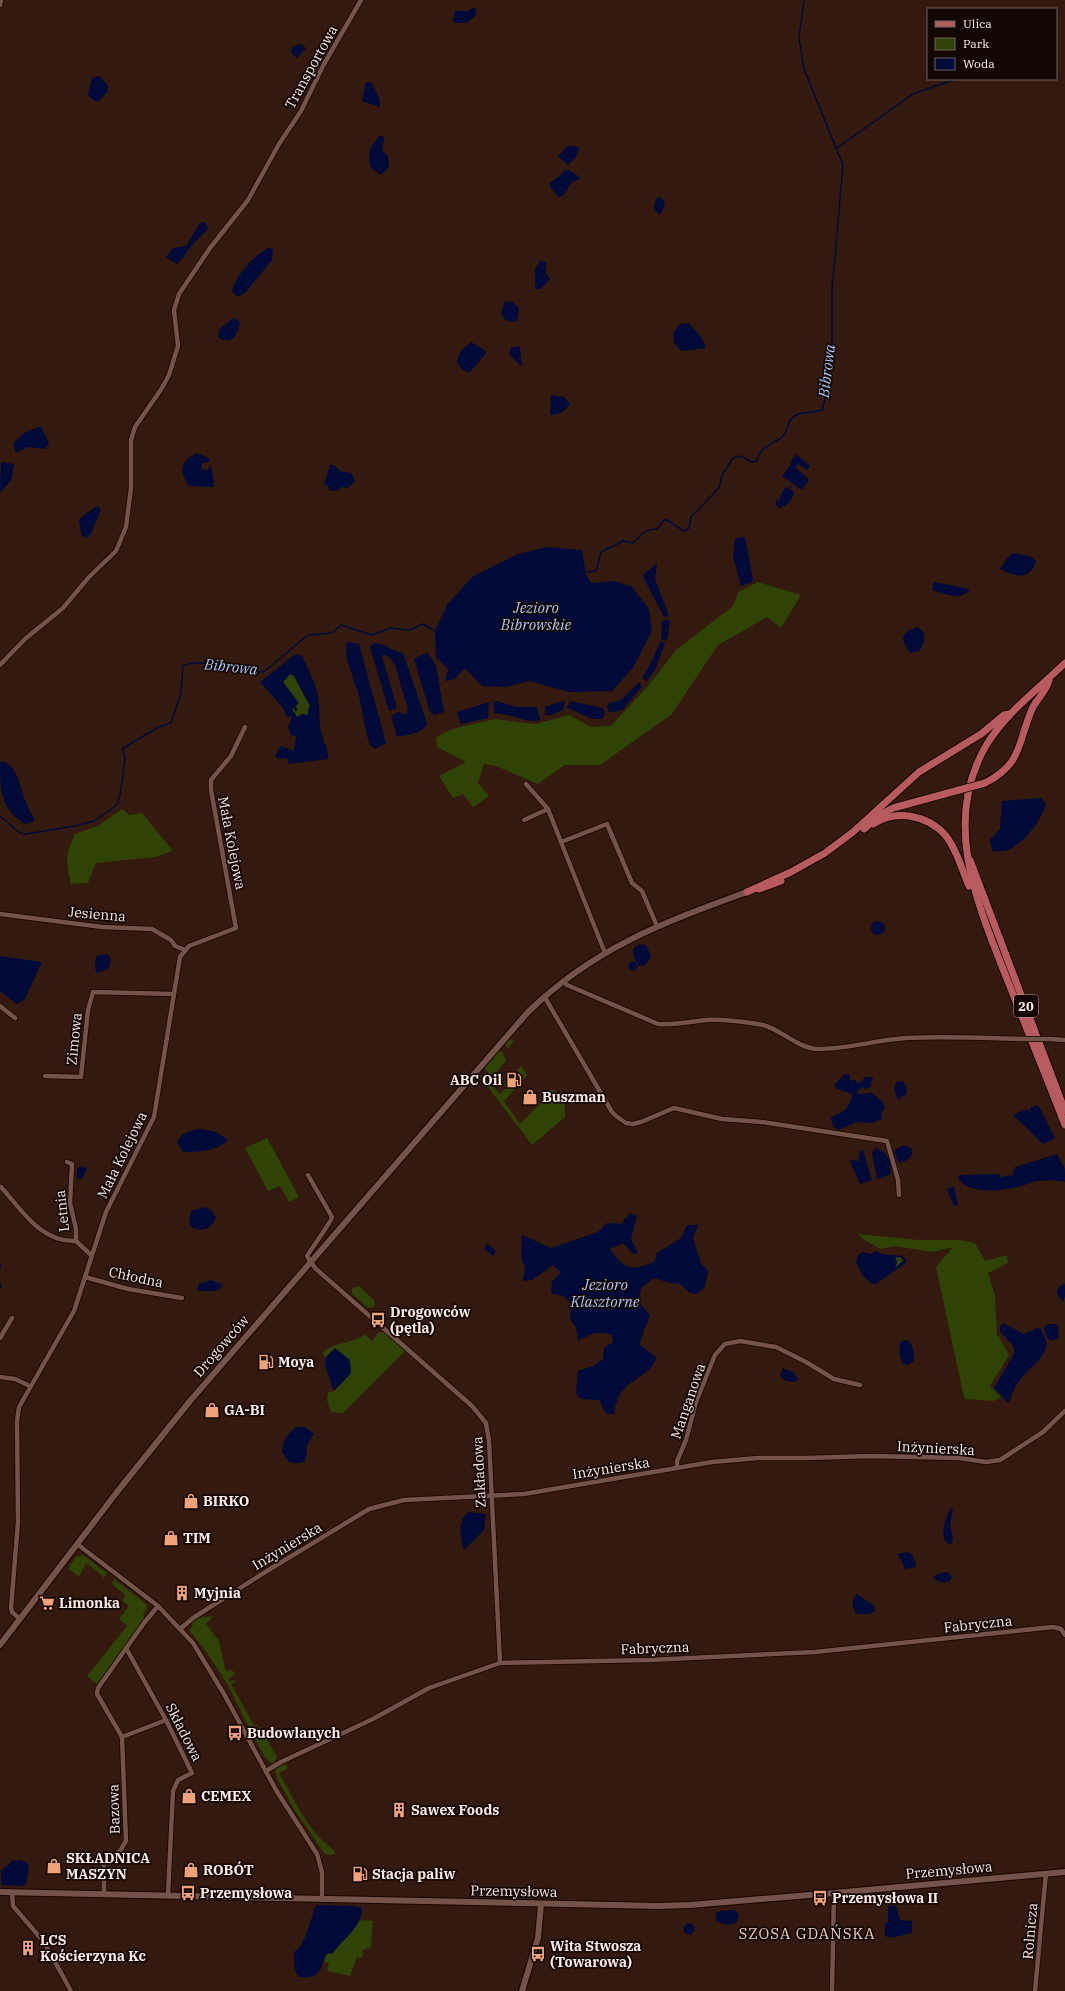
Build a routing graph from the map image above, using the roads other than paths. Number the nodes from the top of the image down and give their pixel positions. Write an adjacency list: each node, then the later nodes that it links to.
1 (2, 0): 3 (street)
2 (361, 0): 5 (street, Transportowa)
3 (0, 5)
4 (1065, 663): 6 (main road, 20)
5 (0, 665)
6 (1049, 678): 7 (main road, 20); 12 (main road, bridge)
7 (1011, 714): 14 (main road, 20); 15 (main road)
8 (245, 727): 19 (street, Mała Kolejowa)
9 (526, 784): 10 (street)
10 (548, 810): 11 (street); 13 (street)
11 (524, 820)
12 (866, 827): 15 (main road); 16 (main road)
13 (561, 842): 18 (street); 20 (street)
14 (966, 846): 16 (main road, 20); 28 (main road, 20)
15 (747, 892): 18 (main road, Drogowców)
16 (980, 910): 29 (main road, 20)
17 (0, 914): 19 (street, Jesienna)
18 (657, 926): 20 (main road, Drogowców)
19 (185, 950): 22 (street, Mała Kolejowa)
20 (605, 952): 21 (main road, Drogowców)
21 (563, 981): 23 (main road, Drogowców); 26 (street, bridge)
22 (174, 994): 27 (street, Zimowa); 35 (street, Mała Kolejowa)
23 (544, 996): 33 (street); 36 (main road, Drogowców)
24 (0, 1006): 25 (street)
25 (15, 1018)
26 (1065, 1040)
27 (45, 1076)
28 (1065, 1111)
29 (1065, 1125)
30 (66, 1162): 34 (street, Letnia)
31 (308, 1175): 36 (street)
32 (1, 1187): 34 (street)
33 (899, 1195)
34 (76, 1241): 35 (street, Letnia)
35 (91, 1255): 37 (street, Mała Kolejowa)
36 (310, 1261): 46 (street, Zakładowa); 47 (main road, Drogowców)
37 (84, 1277): 38 (street, Chłodna); 43 (street, Mała Kolejowa)
38 (182, 1298)
39 (12, 1318): 40 (street)
40 (0, 1338)
41 (0, 1377): 43 (street)
42 (860, 1385): 45 (street, Manganowa)
43 (30, 1386): 49 (street, Mała Kolejowa)
44 (1065, 1411): 45 (street, Inżynierska)
45 (678, 1468): 46 (street, Inżynierska)
46 (492, 1494): 50 (street, Inżynierska); 54 (street, Zakładowa)
47 (78, 1544): 48 (street); 49 (main road, Drogowców)
48 (158, 1606): 50 (street); 53 (street, Bazowa)
49 (20, 1618): 52 (main road, Drogowców)
50 (180, 1629): 57 (street)
51 (1065, 1635): 54 (street, Fabryczna)
52 (0, 1645)
53 (126, 1648): 55 (street, Składowa); 56 (street, Bazowa)
54 (500, 1664): 57 (street, Fabryczna)
55 (166, 1720): 56 (street); 64 (street, Składowa)
56 (122, 1737): 63 (street, Bazowa)
57 (266, 1771): 65 (street)
58 (1065, 1872): 59 (main road, Przemysłowa)
59 (1046, 1873): 62 (main road, Przemysłowa); 70 (street, Rolnicza)
60 (0, 1892): 61 (main road, Przemysłowa)
61 (12, 1892): 63 (main road, Przemysłowa); 67 (street)
62 (834, 1893): 66 (main road, Przemysłowa); 69 (street)
63 (104, 1894): 64 (main road, Przemysłowa)
64 (168, 1895): 65 (main road, Przemysłowa)
65 (322, 1899): 66 (main road, Przemysłowa)
66 (541, 1904): 68 (main road)
67 (72, 1991)
68 (522, 1991)
69 (832, 1991)
70 (1035, 1991)

